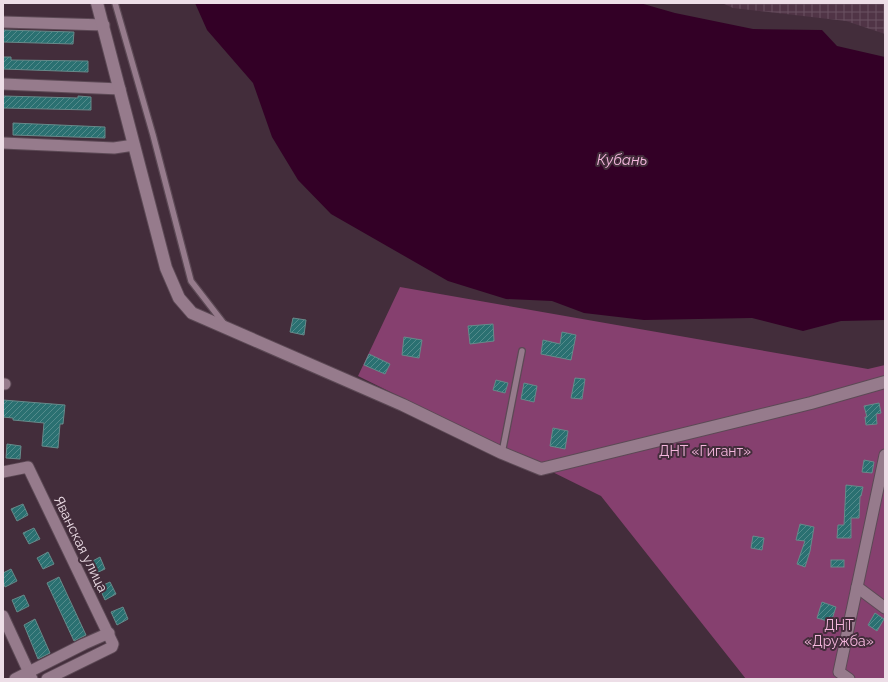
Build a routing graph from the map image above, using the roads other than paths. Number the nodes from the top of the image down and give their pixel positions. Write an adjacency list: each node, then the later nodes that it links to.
1 (97, 3): 4 (street)
2 (115, 3): 9 (lane)
3 (3, 22): 4 (street)
4 (104, 25): 6 (street)
5 (3, 84): 6 (street)
6 (120, 89): 8 (street)
7 (3, 143): 8 (street)
8 (134, 145): 9 (street)
9 (226, 326): 12 (street)
10 (522, 351): 12 (lane)
11 (885, 382): 12 (street)
12 (502, 453)
13 (885, 455): 15 (street)
14 (3, 472): 19 (street, Яванская улица)
15 (880, 505): 16 (street)
16 (857, 587): 17 (street); 23 (street)
17 (885, 608)
18 (3, 616): 20 (street)
19 (109, 633): 20 (street); 22 (street)
20 (31, 675): 21 (street)
21 (15, 679)
22 (47, 679)
23 (849, 679)

